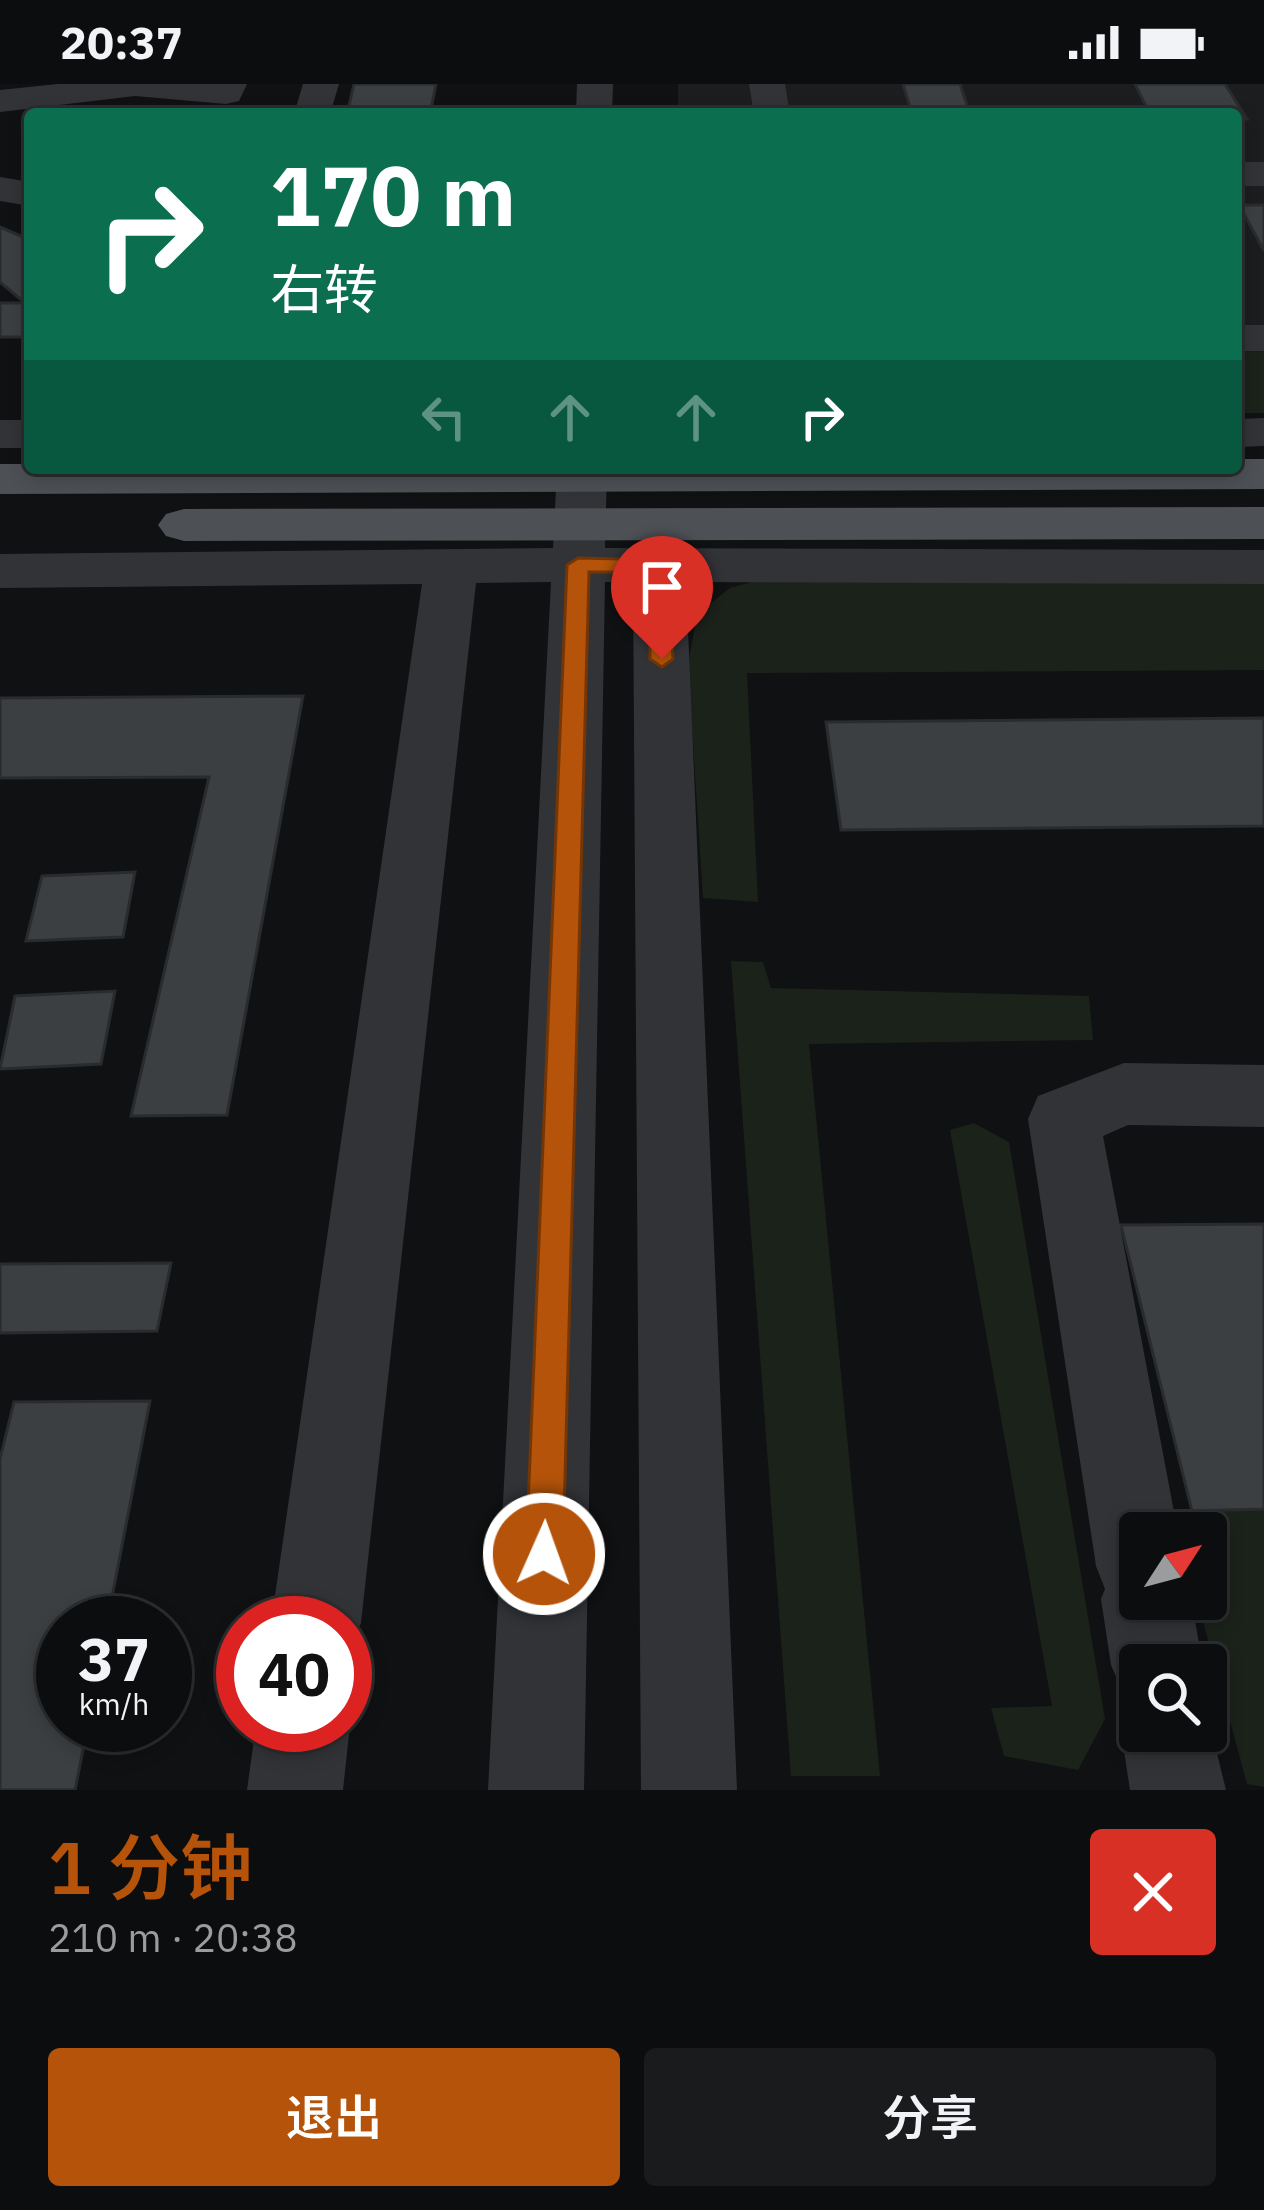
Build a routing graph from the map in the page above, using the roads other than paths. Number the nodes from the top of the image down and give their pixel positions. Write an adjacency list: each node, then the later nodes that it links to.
1 (321, 84): 3 (street)
2 (123, 86): 3 (street); 4 (street)
3 (264, 96)
4 (0, 101)
5 (1264, 474): 7 (main road)
6 (0, 479): 7 (main road)
7 (580, 508): 8 (main road); 9 (main road); 10 (street); 11 (street); 20 (street)
8 (1264, 523)
9 (0, 525)
10 (659, 565): 12 (street); 21 (street)
11 (451, 566): 13 (street); 16 (street)
12 (1264, 567)
13 (0, 571)
14 (1264, 1096): 15 (street)
15 (1131, 1512)
16 (319, 1596)
17 (300, 1752): 19 (street)
18 (1172, 1752): 22 (street)
19 (295, 1790)
20 (536, 1790)
21 (689, 1790)
22 (1178, 1790)

